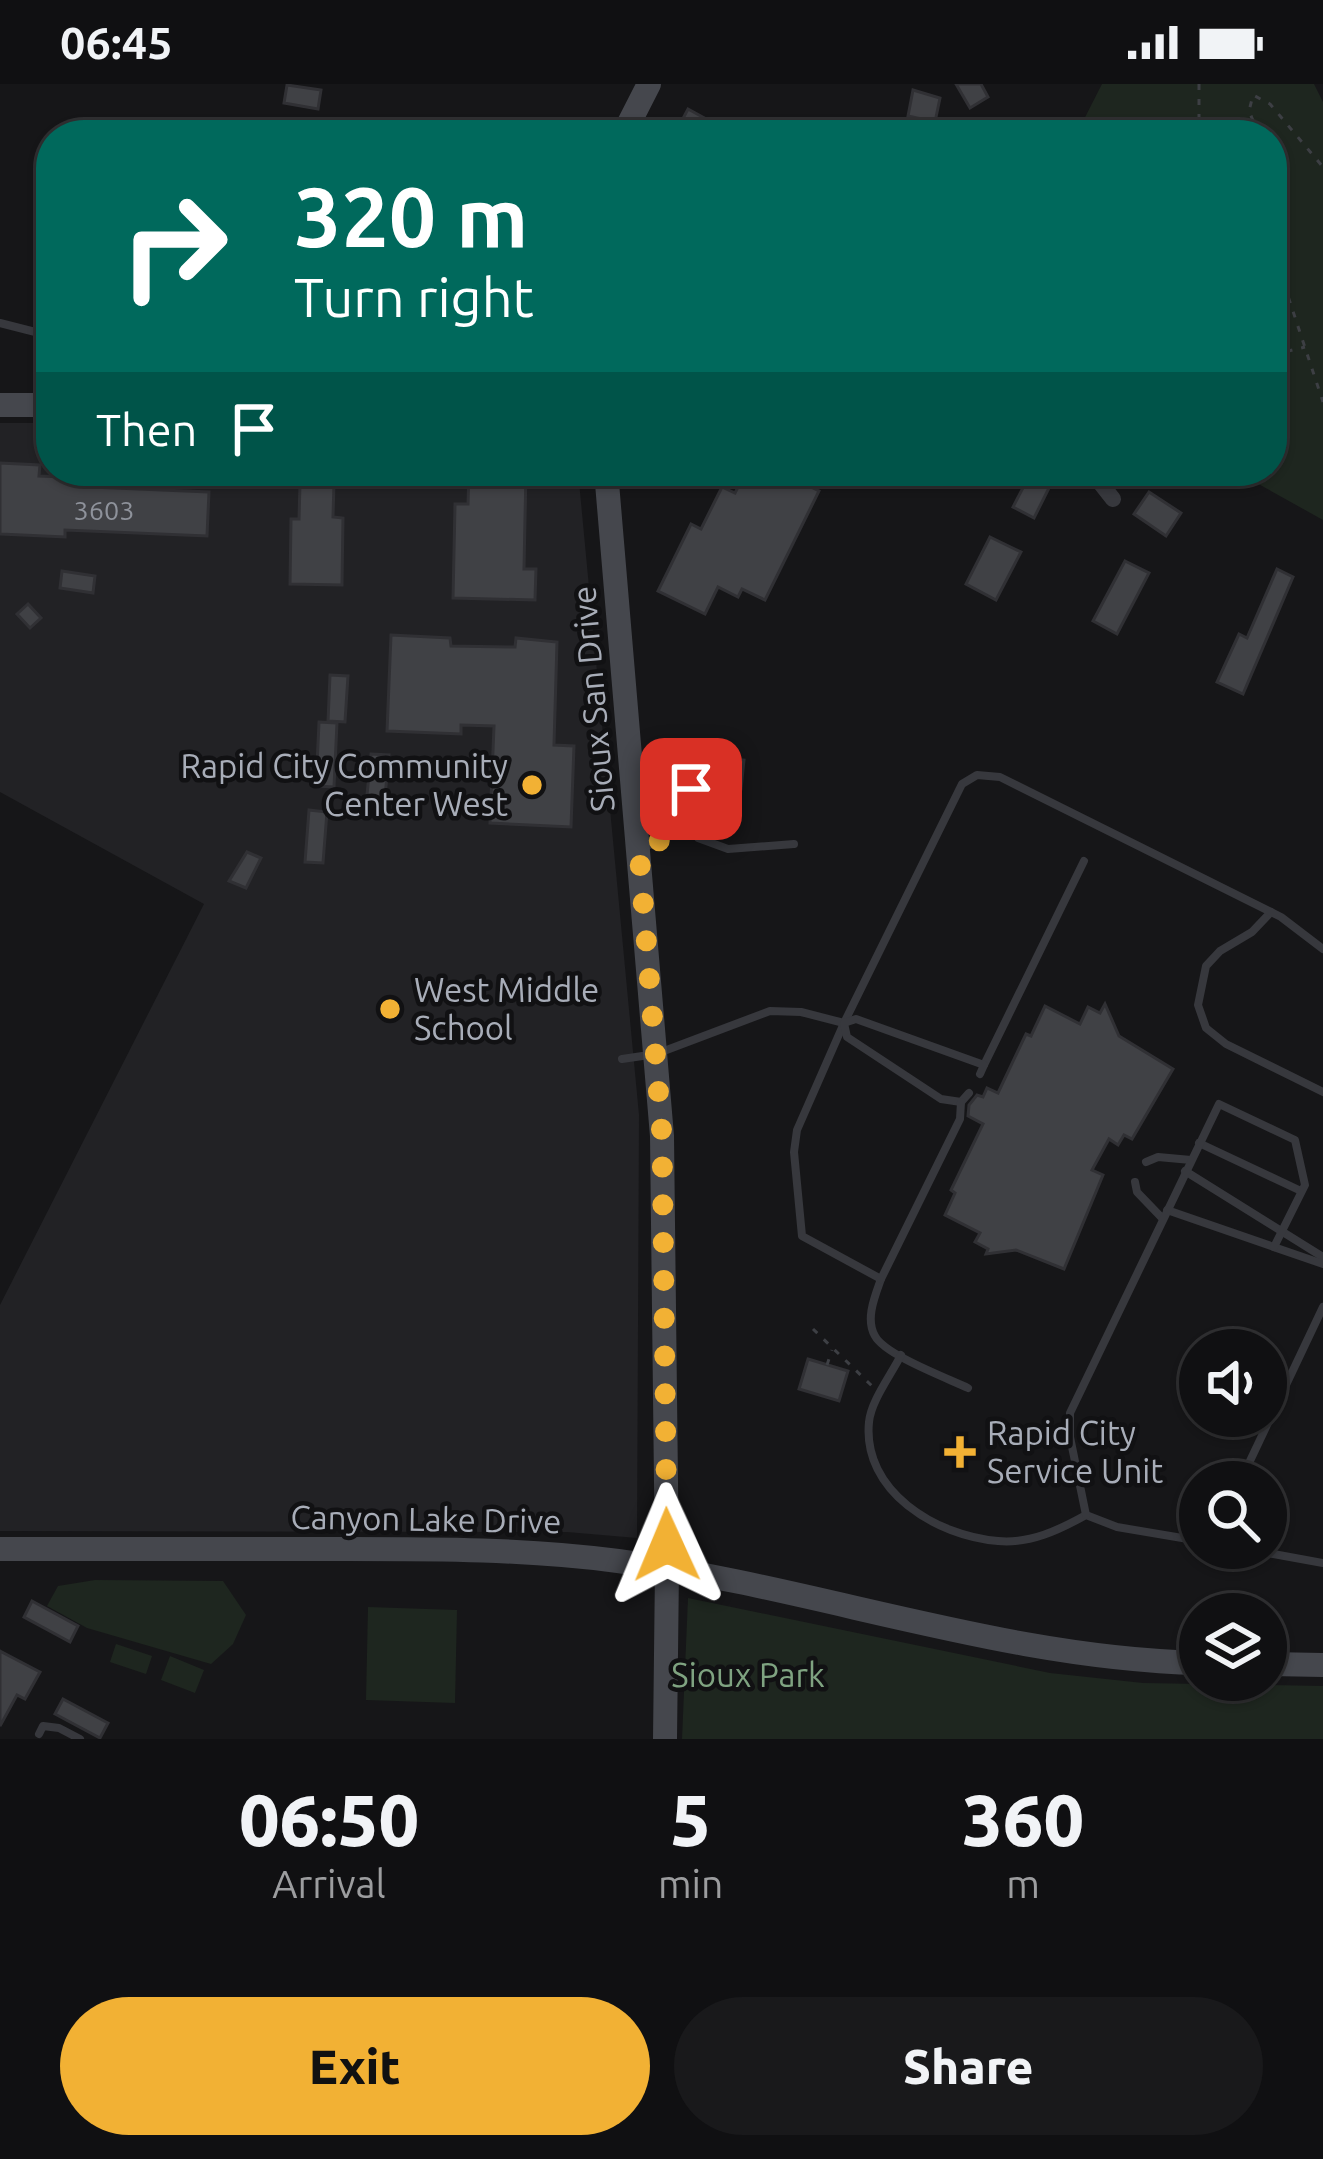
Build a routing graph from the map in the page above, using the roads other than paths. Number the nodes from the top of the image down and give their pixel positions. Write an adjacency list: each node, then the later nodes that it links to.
1 (649, 84): 2 (street)
2 (631, 120)
3 (0, 323): 4 (lane)
4 (36, 332)
5 (36, 405): 6 (street)
6 (0, 406)
7 (607, 486): 10 (street, Sioux San Drive)
8 (1103, 486): 9 (street)
9 (1113, 499)
10 (631, 758): 11 (lane); 13 (street, Sioux San Drive)
11 (688, 819): 12 (lane); 13 (lane)
12 (794, 844)
13 (639, 850): 18 (street, Sioux San Drive)
14 (1084, 861): 17 (lane)
15 (1271, 912): 16 (lane); 17 (lane); 20 (lane)
16 (1323, 949)
17 (844, 1023): 18 (lane); 22 (lane); 33 (lane)
18 (656, 1054): 19 (lane); 43 (street, Sioux San Drive)
19 (622, 1059)
20 (1323, 1092)
21 (969, 1094): 22 (lane)
22 (961, 1102): 33 (lane)
23 (1199, 1143): 24 (lane); 28 (lane); 28 (lane)
24 (1191, 1160): 25 (lane); 26 (lane)
25 (1145, 1162)
26 (1185, 1171): 29 (lane); 30 (lane)
27 (1135, 1182): 29 (lane)
28 (1301, 1191): 30 (lane)
29 (1164, 1214): 31 (lane); 38 (lane)
30 (1283, 1230): 31 (lane); 32 (lane)
31 (1274, 1247): 32 (lane)
32 (1323, 1260)
33 (881, 1279): 35 (lane)
34 (1323, 1307): 37 (lane)
35 (901, 1355): 36 (lane); 38 (lane)
36 (968, 1388)
37 (1250, 1461)
38 (1086, 1515): 39 (lane)
39 (1179, 1537)
40 (0, 1549): 43 (street, Canyon Lake Drive)
41 (1287, 1556): 42 (lane)
42 (1323, 1562)
43 (668, 1569): 44 (street, Canyon Lake Drive); 49 (street, Sioux San Drive)
44 (1179, 1662)
45 (1287, 1664): 46 (street)
46 (1323, 1665)
47 (39, 1734): 48 (lane)
48 (80, 1739)
49 (665, 1739)

